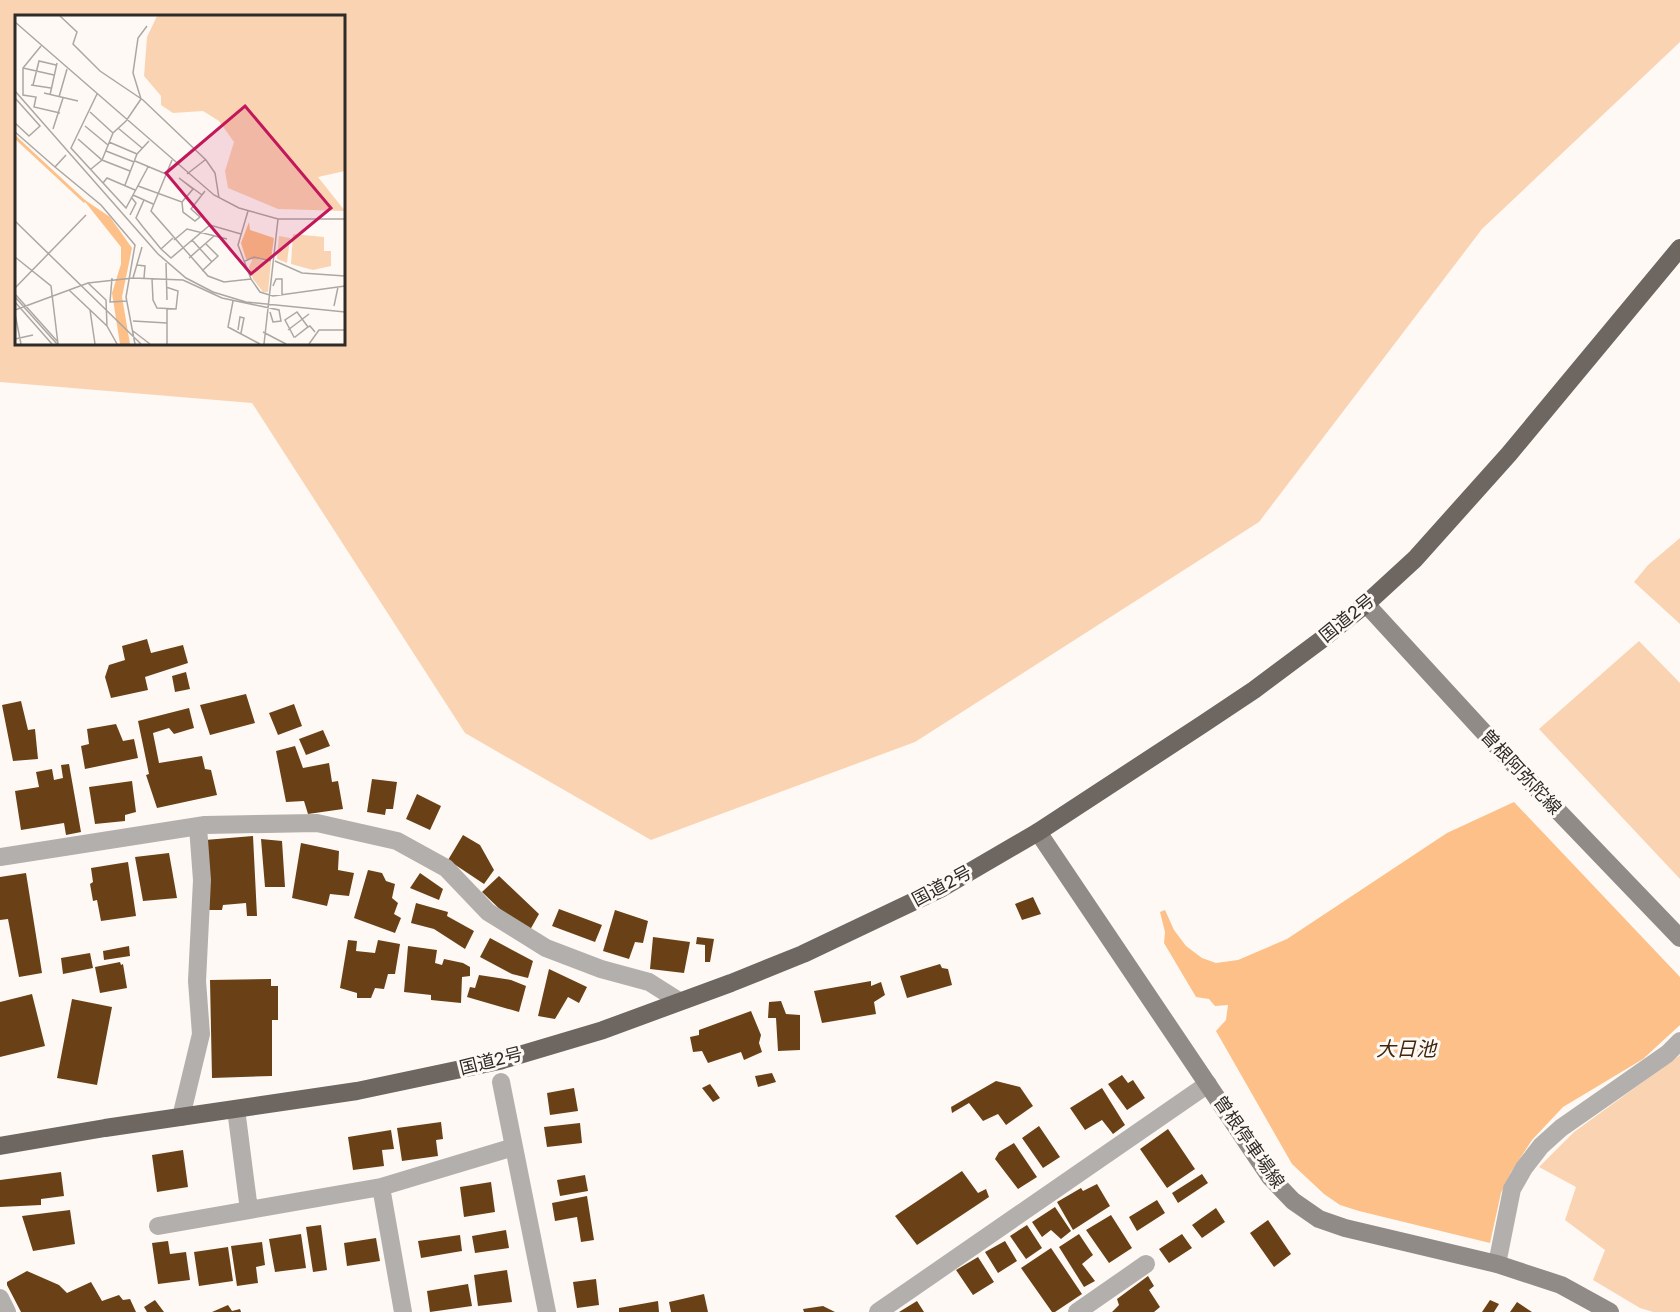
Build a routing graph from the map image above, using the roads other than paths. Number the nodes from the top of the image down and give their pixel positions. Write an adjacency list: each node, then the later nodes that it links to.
1 (1680, 248): 2 (highway, 国道2号)
2 (1366, 604): 4 (highway, 国道2号); 6 (main road, 曽根阿弥陀線)
3 (198, 826): 5 (street); 7 (street); 12 (street)
4 (1038, 832): 7 (highway, 国道2号); 10 (main road, 曽根停車場線)
5 (0, 857)
6 (1680, 938)
7 (679, 1001): 11 (highway, 国道2号)
8 (1680, 1041): 18 (street)
9 (501, 1082): 14 (street)
10 (1208, 1084): 18 (main road, 曽根停車場線); 23 (street)
11 (236, 1108): 12 (highway, 国道2号); 16 (street)
12 (181, 1117): 13 (highway, 国道2号)
13 (0, 1146)
14 (514, 1148): 15 (street); 22 (street)
15 (381, 1187): 16 (street); 16 (street); 21 (street)
16 (249, 1210)
17 (1146, 1264): 24 (street)
18 (1497, 1264): 25 (main road, 曽根停車場線)
19 (0, 1298): 20 (street)
20 (7, 1312)
21 (404, 1312)
22 (547, 1312)
23 (878, 1312)
24 (1077, 1312)
25 (1610, 1312)

